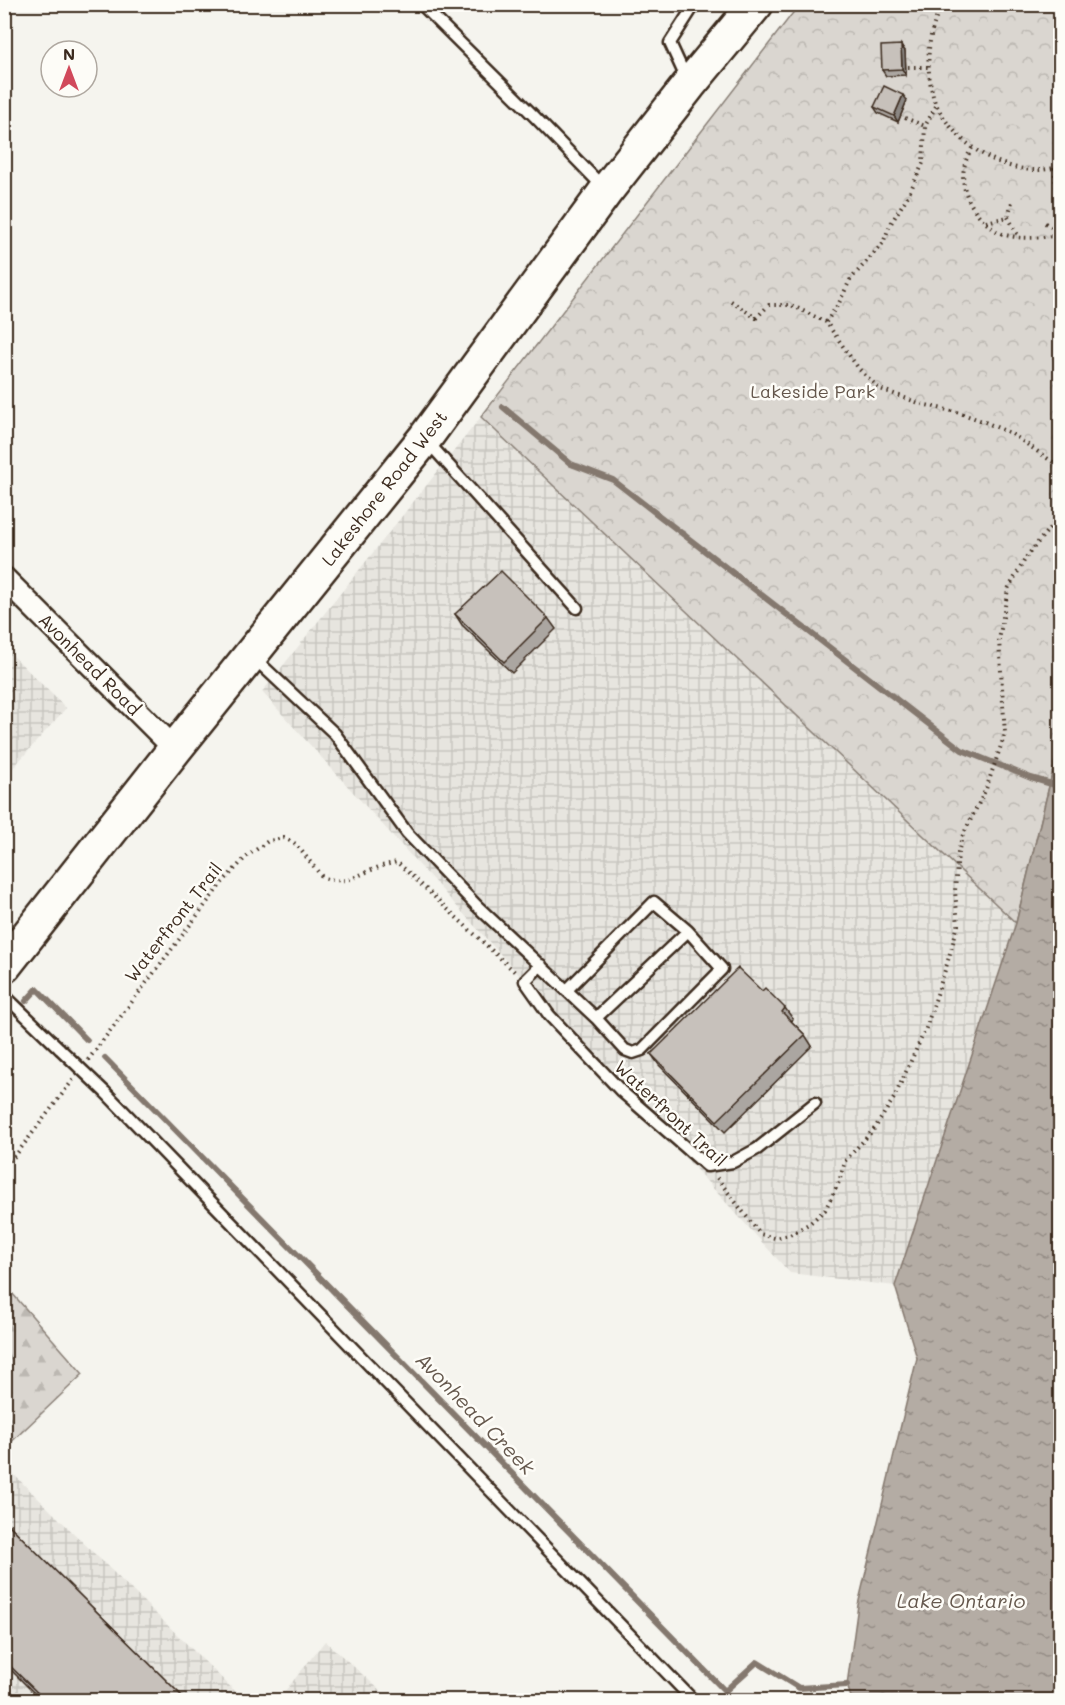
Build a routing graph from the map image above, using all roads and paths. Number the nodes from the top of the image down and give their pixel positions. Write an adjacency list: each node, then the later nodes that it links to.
1 (421, 4): 16 (lane)
2 (695, 4): 9 (lane)
3 (756, 4): 9 (main road, Lakeshore Road West)
4 (943, 4): 8 (path)
5 (1055, 4): 6 (path)
6 (1059, 10)
7 (908, 67): 8 (path)
8 (928, 67): 10 (path)
9 (689, 85): 16 (main road, Lakeshore Road West)
10 (936, 106): 12 (path); 13 (path)
11 (905, 118): 12 (path)
12 (925, 126): 28 (path)
13 (972, 148): 15 (path); 20 (path)
14 (1060, 167): 15 (path)
15 (1054, 168): 19 (path)
16 (606, 191): 29 (main road, Lakeshore Road West)
17 (1012, 202): 18 (path)
18 (1008, 217): 20 (path); 25 (path)
19 (1060, 218)
20 (986, 222): 25 (path)
21 (1046, 223): 23 (path)
22 (1060, 226): 23 (path)
23 (1054, 229): 24 (path)
24 (1052, 236): 25 (path); 26 (path)
25 (1019, 237)
26 (1060, 244)
27 (731, 301): 28 (path)
28 (826, 322): 30 (path)
29 (425, 438): 33 (lane); 34 (main road, Lakeshore Road West)
30 (1060, 467)
31 (1060, 515): 47 (path, Waterfront Trail)
32 (4, 578): 35 (street, Avonhead Road)
33 (577, 608)
34 (251, 655): 35 (main road, Lakeshore Road West); 37 (lane)
35 (175, 749): 38 (main road, Lakeshore Road West)
36 (688, 931): 40 (lane); 42 (lane); 42 (lane)
37 (541, 965): 39 (lane); 40 (lane)
38 (4, 966)
39 (525, 981): 43 (path, Waterfront Trail); 47 (lane, Waterfront Trail)
40 (567, 990): 42 (lane)
41 (4, 995): 48 (lane, bridge)
42 (596, 1018)
43 (86, 1064)
44 (78, 1073): 46 (path)
45 (815, 1103): 47 (lane)
46 (4, 1164)
47 (707, 1166)
48 (693, 1701)

